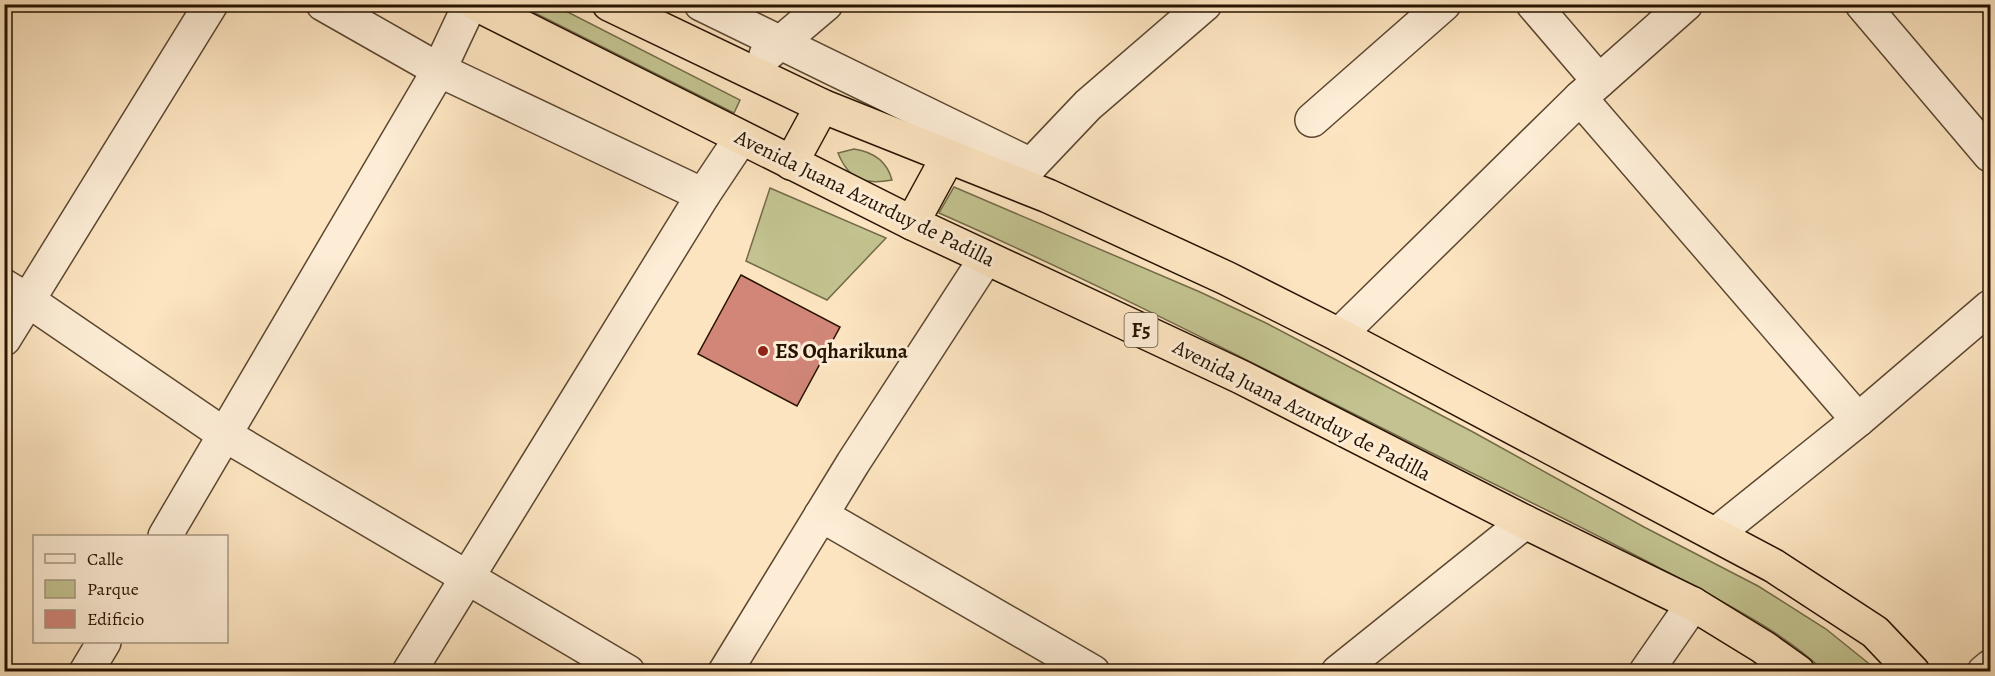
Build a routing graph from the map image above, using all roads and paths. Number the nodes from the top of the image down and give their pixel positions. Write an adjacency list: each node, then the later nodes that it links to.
1 (211, 4): 27 (street)
2 (323, 4): 14 (street)
3 (470, 4): 14 (street)
4 (476, 4): 19 (highway, Avenida Juana Azurduy de Padilla / F5)
5 (609, 4): 15 (highway)
6 (701, 4): 13 (street)
7 (826, 4): 13 (street)
8 (1205, 4): 23 (street)
9 (1444, 4): 18 (street)
10 (1533, 4): 16 (street)
11 (1686, 4): 16 (street)
12 (1862, 4): 20 (street)
13 (781, 43): 15 (street); 23 (street)
14 (439, 70): 24 (street); 32 (street)
15 (745, 71): 17 (highway)
16 (1590, 89): 29 (street); 31 (street)
17 (822, 106): 21 (highway); 22 (highway)
18 (1312, 120)
19 (741, 138): 22 (highway, Avenida Juana Azurduy de Padilla / F5); 24 (street)
20 (1990, 155)
21 (948, 157): 23 (street); 25 (highway); 29 (highway)
22 (791, 163): 25 (highway, Avenida Juana Azurduy de Padilla / F5)
23 (1031, 165)
24 (703, 195): 37 (street)
25 (912, 223): 26 (highway, Avenida Juana Azurduy de Padilla / F5)
26 (986, 258): 33 (street); 34 (highway, Avenida Juana Azurduy de Padilla / F5)
27 (17, 293): 30 (street); 32 (street)
28 (1990, 308): 31 (street)
29 (1339, 334): 35 (highway)
30 (4, 339)
31 (1858, 420): 35 (street)
32 (225, 435): 36 (street); 37 (street)
33 (821, 515): 44 (street); 45 (street)
34 (1526, 522): 38 (highway, Avenida Juana Azurduy de Padilla / F5); 46 (street)
35 (1716, 534): 49 (highway)
36 (166, 535)
37 (466, 578): 42 (street); 43 (street)
38 (1692, 604): 47 (street); 48 (highway, Avenida Juana Azurduy de Padilla / F5)
39 (103, 643): 41 (street)
40 (1990, 667): 50 (street)
41 (86, 672)
42 (409, 672)
43 (628, 672)
44 (725, 672)
45 (1093, 672)
46 (1338, 672)
47 (1646, 672)
48 (1797, 672)
49 (1913, 672)
50 (1984, 672)

